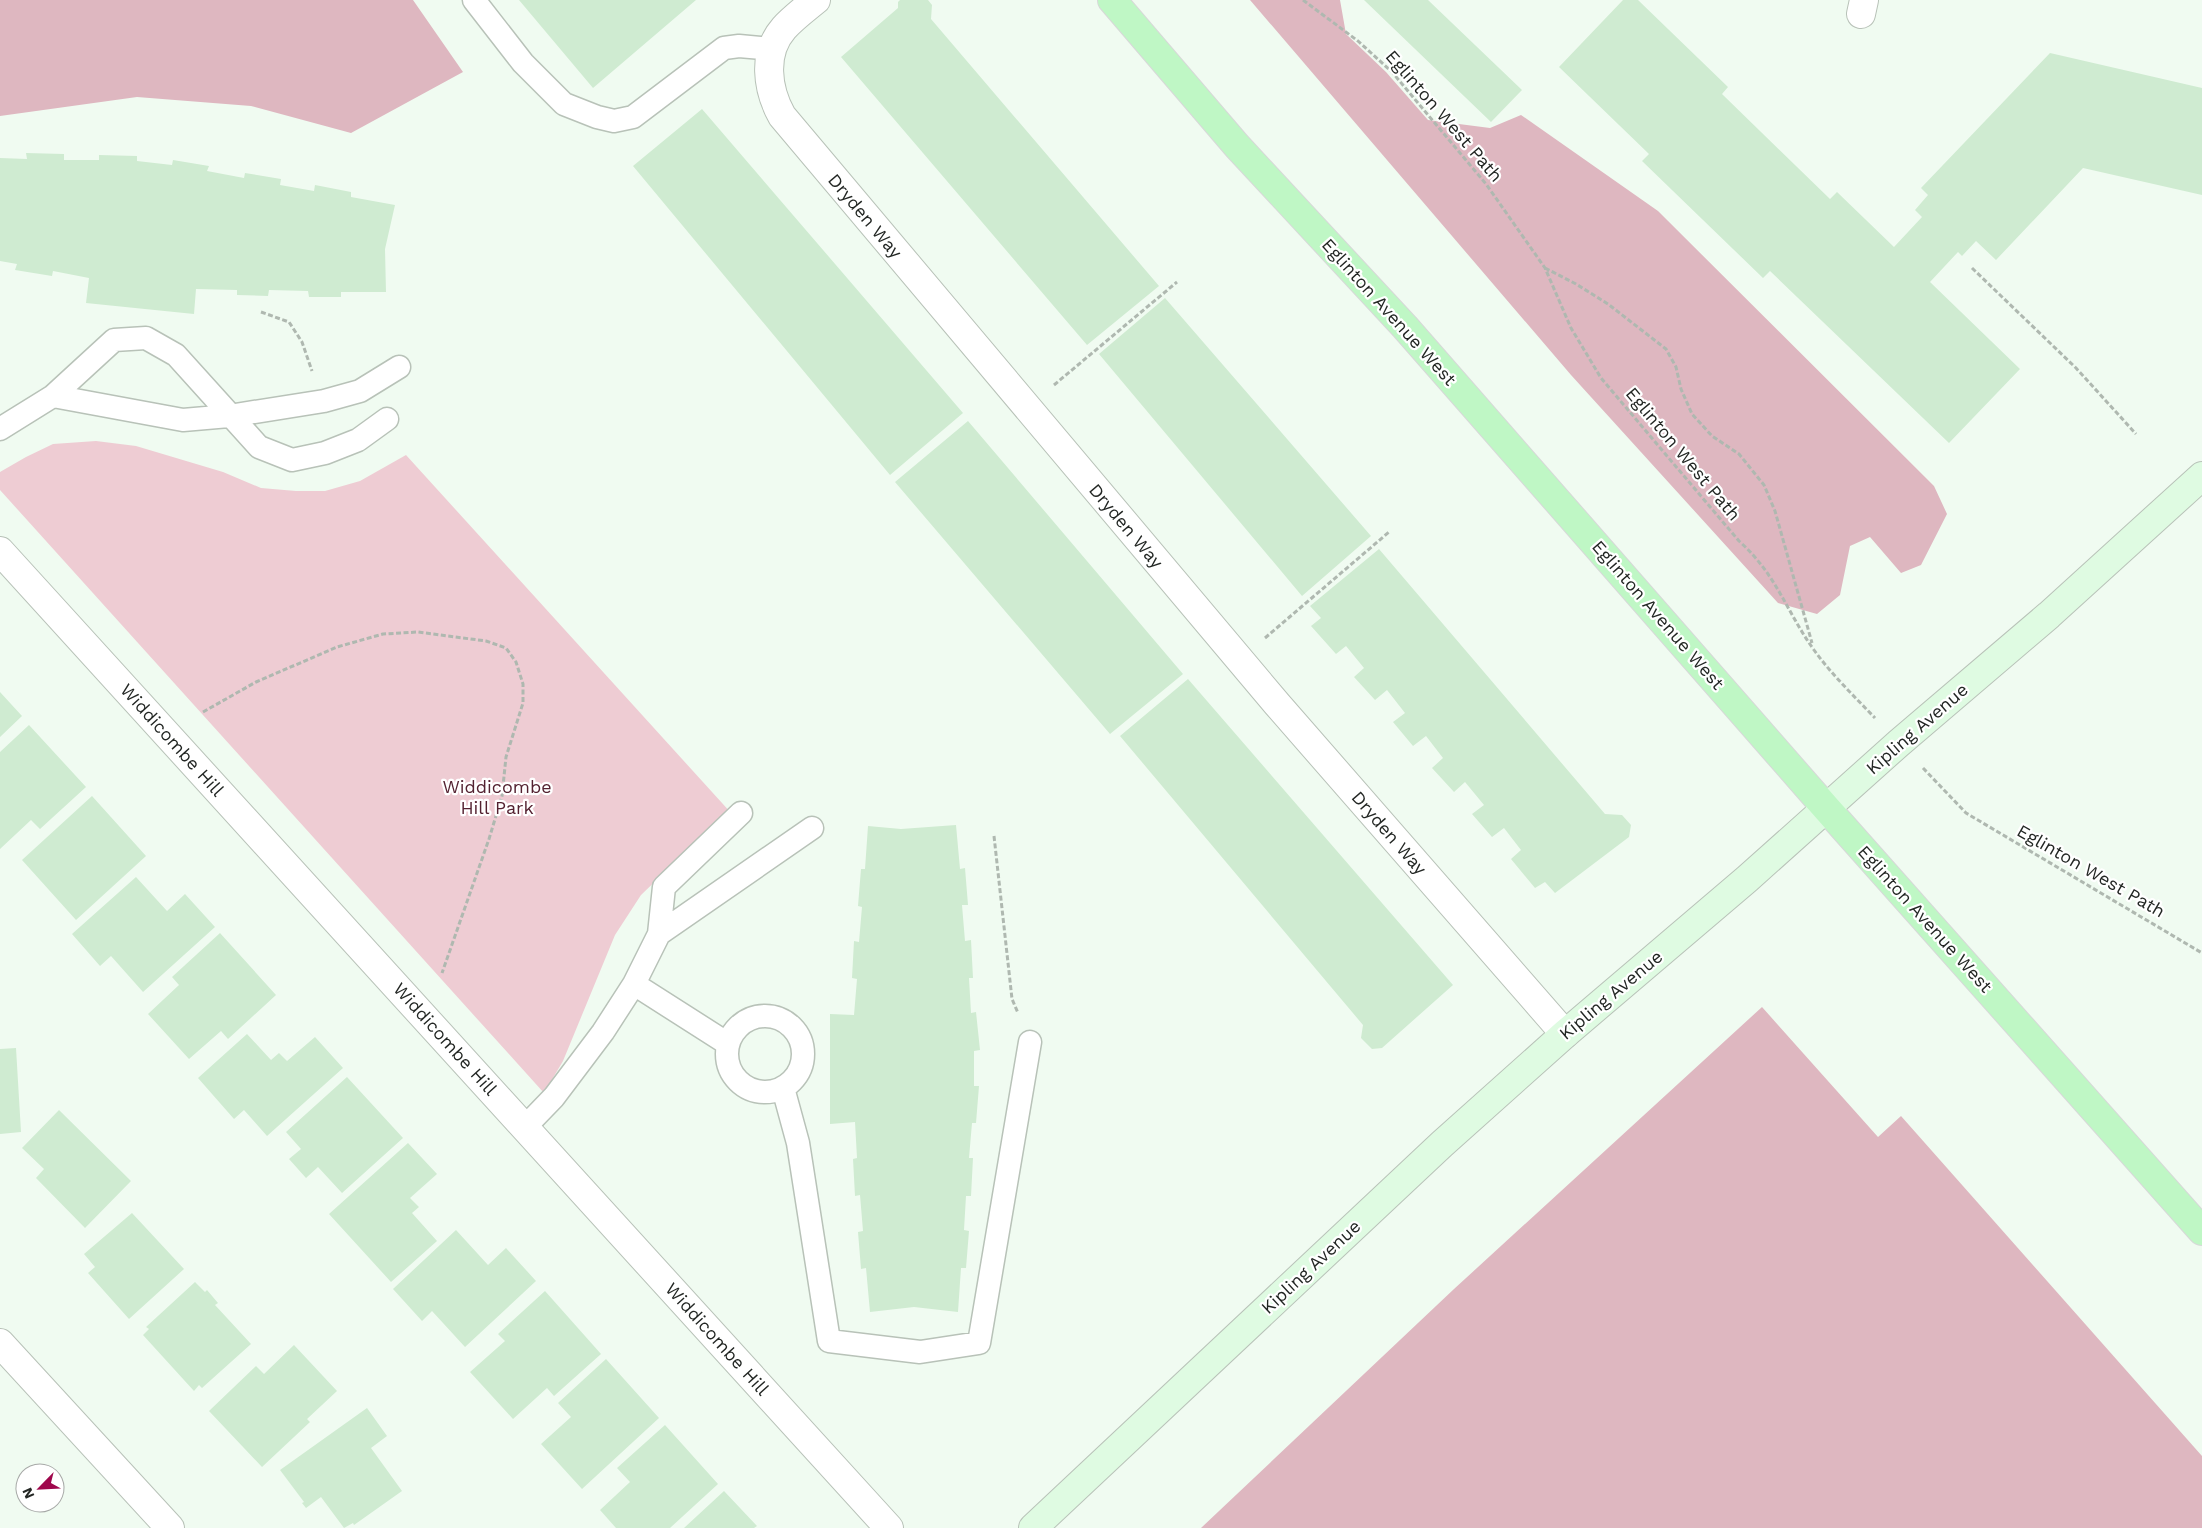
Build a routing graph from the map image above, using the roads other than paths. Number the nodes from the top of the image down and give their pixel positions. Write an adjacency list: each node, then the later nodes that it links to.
1 (474, 0): 4 (lane)
2 (816, 0): 4 (street, Dryden Way)
3 (1112, 0): 12 (main road, Eglinton Avenue West)
4 (772, 49): 17 (street, Dryden Way)
5 (399, 367): 7 (lane)
6 (53, 396): 7 (lane); 7 (lane); 9 (lane)
7 (229, 416): 8 (lane)
8 (387, 419)
9 (0, 429)
10 (2202, 476): 12 (main road, Kipling Avenue)
11 (0, 551): 21 (street, Widdicombe Hill)
12 (1826, 808): 17 (main road, Kipling Avenue); 22 (main road, Eglinton Avenue West)
13 (741, 813): 15 (lane)
14 (812, 828): 15 (lane)
15 (659, 934): 16 (lane)
16 (634, 984): 19 (lane); 21 (lane)
17 (1565, 1034): 26 (main road, Kipling Avenue)
18 (1030, 1042): 20 (lane)
19 (728, 1044): 20 (lane); 20 (lane)
20 (783, 1088)
21 (525, 1127): 25 (street, Widdicombe Hill)
22 (2202, 1231)
23 (0, 1343): 24 (street)
24 (170, 1528)
25 (889, 1528)
26 (1033, 1528)

